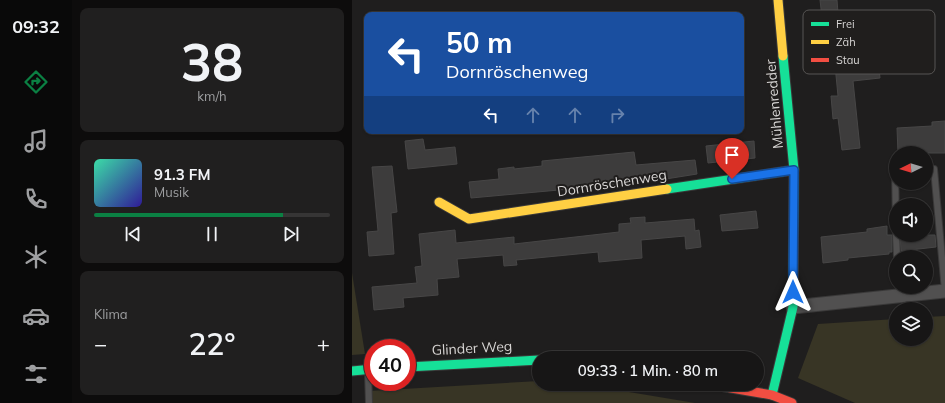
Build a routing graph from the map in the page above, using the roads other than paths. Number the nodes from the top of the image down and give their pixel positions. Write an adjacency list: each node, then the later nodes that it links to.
1 (778, 0): 3 (street, Mühlenredder)
2 (934, 169): 6 (lane)
3 (794, 170): 4 (street, Dornröschenweg); 8 (street, Mühlenredder)
4 (439, 202)
5 (933, 291): 6 (street)
6 (945, 291)
7 (889, 292): 8 (street)
8 (793, 307): 15 (street, Mühlenredder)
9 (532, 360): 10 (street, Glinder Weg)
10 (416, 367)
11 (364, 370): 12 (street)
12 (352, 371)
13 (370, 391): 16 (lane)
14 (749, 391): 15 (street)
15 (772, 395): 17 (street)
16 (369, 403)
17 (792, 403)

